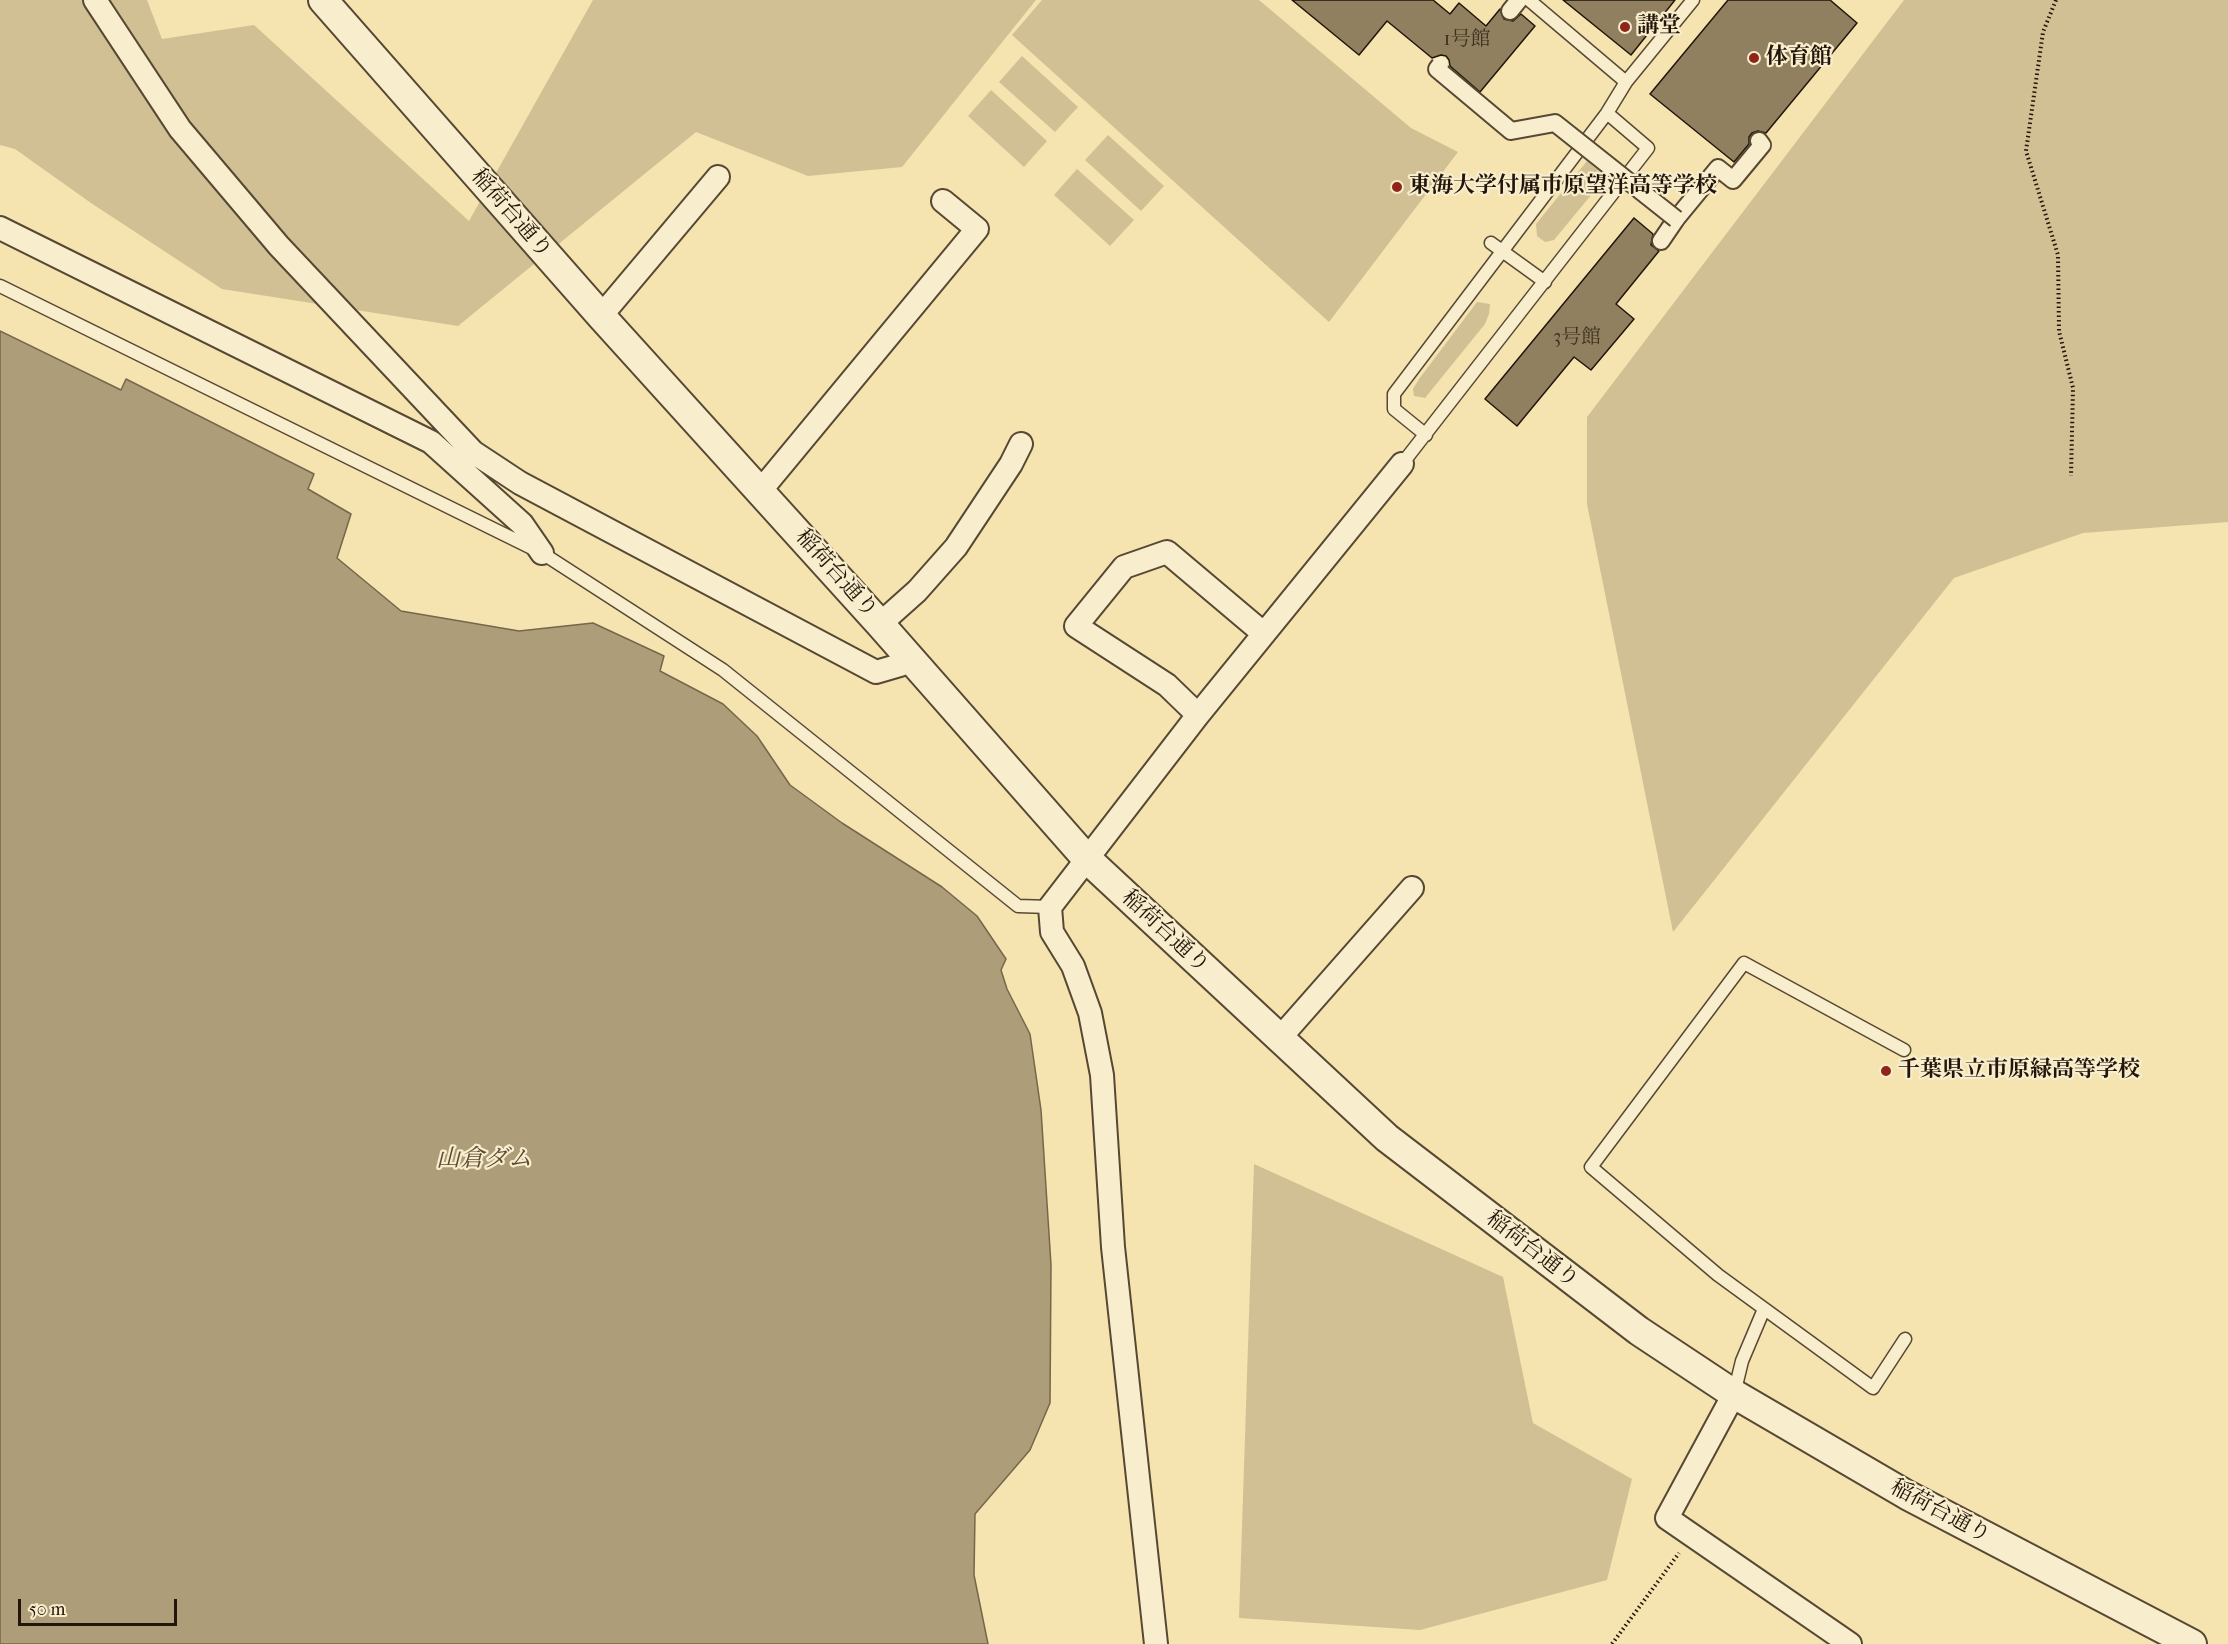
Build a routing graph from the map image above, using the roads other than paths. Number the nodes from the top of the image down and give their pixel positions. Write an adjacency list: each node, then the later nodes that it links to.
1 (95, 0): 26 (street)
2 (323, 0): 18 (street, 稲荷台通り)
3 (1529, 0): 6 (lane)
4 (1693, 0): 6 (lane)
5 (1440, 65): 11 (street, bridge)
6 (1626, 82): 7 (lane)
7 (1607, 113): 15 (lane); 16 (lane)
8 (1759, 141): 11 (street)
9 (718, 177): 18 (street)
10 (943, 201): 22 (street)
11 (1676, 219): 13 (street)
12 (0, 228): 23 (street)
13 (1661, 241)
14 (1491, 243): 15 (lane)
15 (1502, 251): 16 (lane); 19 (lane)
16 (1545, 282): 19 (lane)
17 (0, 286): 23 (lane)
18 (601, 316): 22 (street, 稲荷台通り)
19 (1426, 435): 21 (lane)
20 (1021, 444): 24 (street)
21 (1402, 464): 25 (street)
22 (761, 490): 24 (street, 稲荷台通り)
23 (542, 553): 30 (lane)
24 (880, 624): 26 (street, 稲荷台通り)
25 (1263, 633): 27 (street); 27 (street)
26 (910, 658): 28 (street, 稲荷台通り)
27 (1198, 715): 28 (street)
28 (1086, 858): 30 (street); 31 (street, 稲荷台通り)
29 (1412, 888): 31 (street)
30 (1050, 907): 36 (street)
31 (1279, 1039): 35 (street, 稲荷台通り)
32 (1904, 1050): 33 (lane)
33 (1764, 1309): 34 (lane); 35 (lane)
34 (1905, 1339)
35 (1734, 1394): 37 (street); 38 (street, 稲荷台通り)
36 (1156, 1644)
37 (1850, 1644)
38 (2192, 1644)

